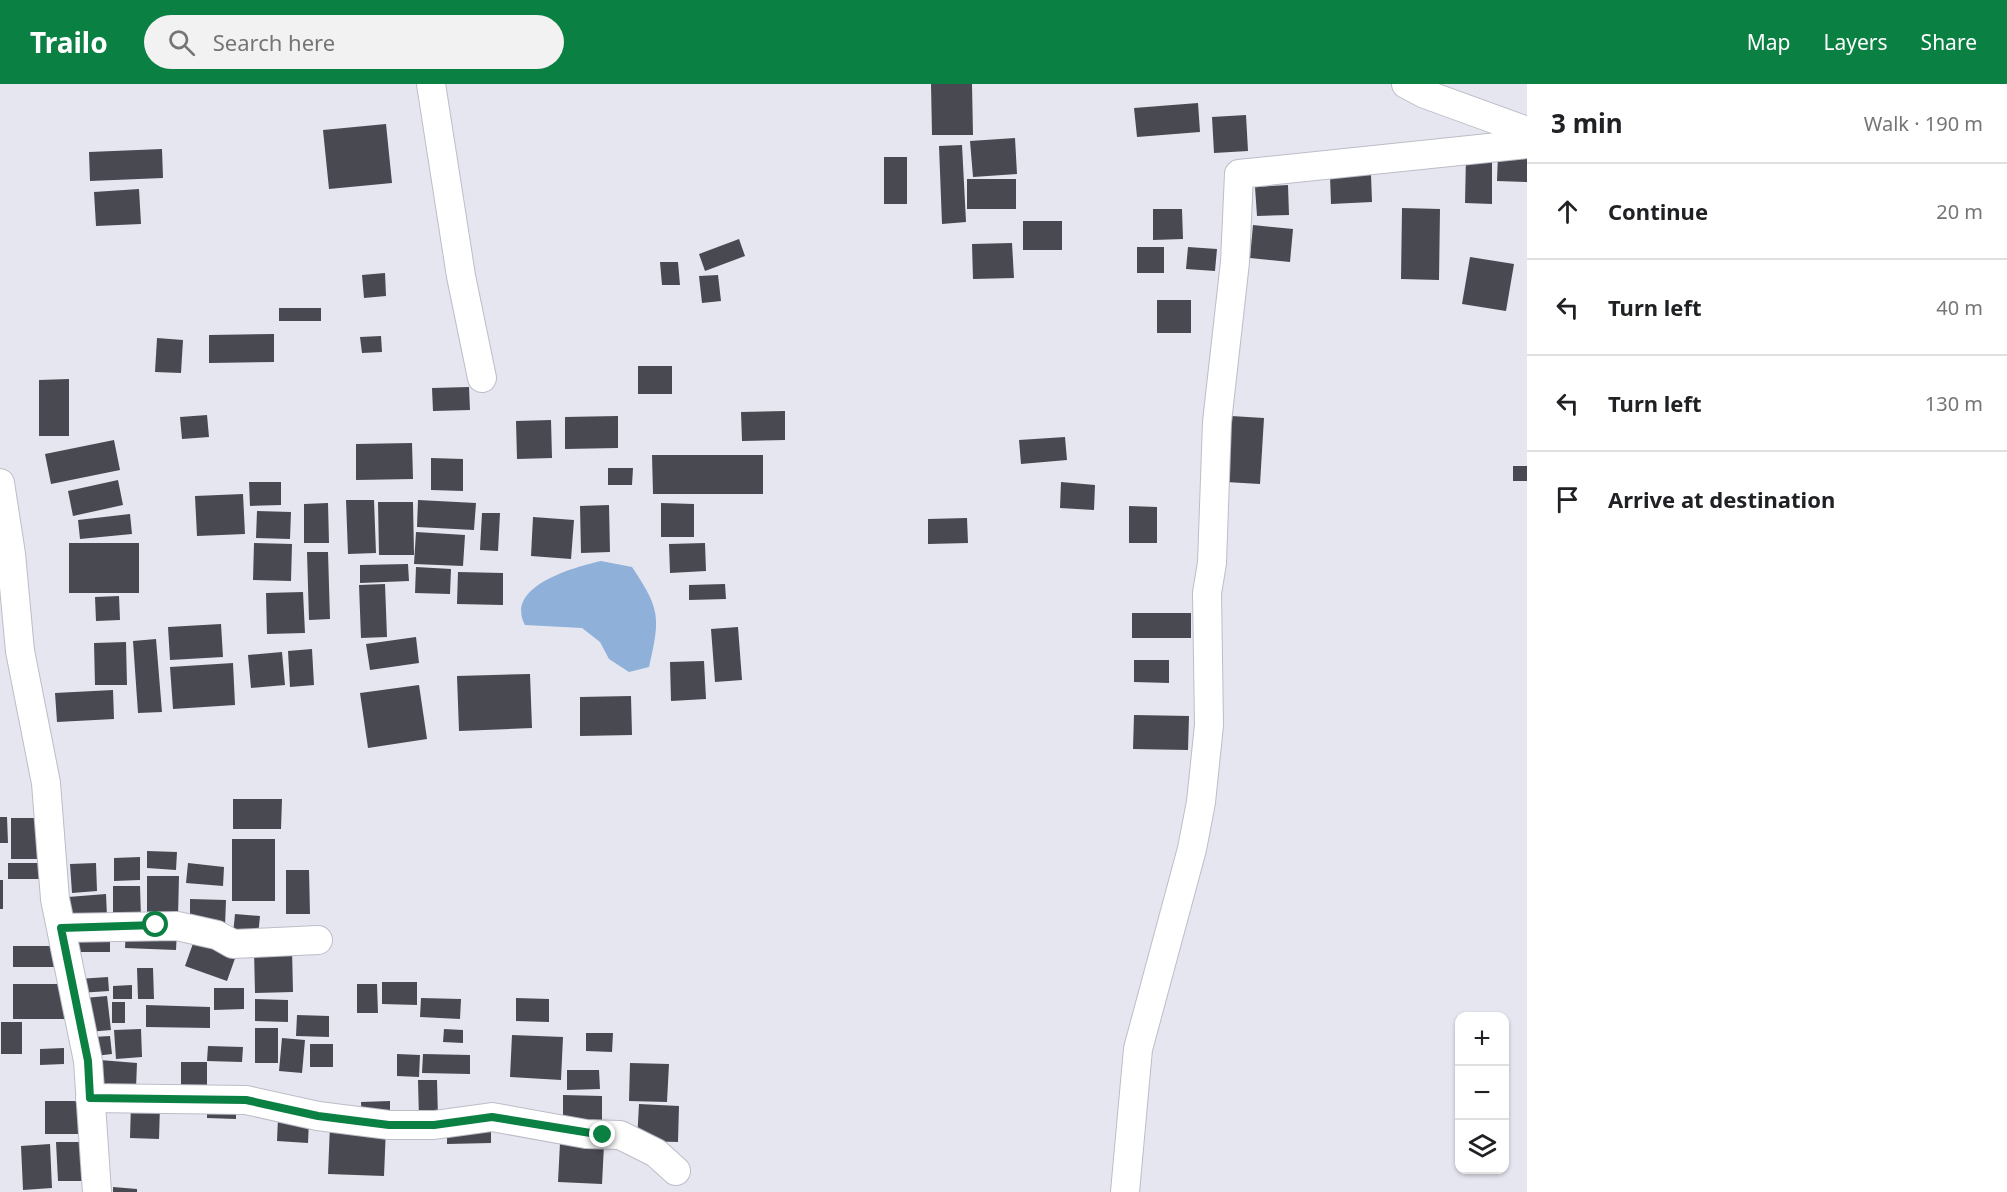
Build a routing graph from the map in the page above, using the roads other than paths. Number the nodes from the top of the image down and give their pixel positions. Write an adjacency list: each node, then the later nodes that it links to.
1 (431, 84): 5 (street)
2 (1406, 84): 3 (street)
3 (1527, 131)
4 (1527, 144): 12 (street)
5 (482, 378)
6 (0, 483): 7 (street)
7 (61, 928): 8 (street); 9 (street)
8 (318, 940)
9 (90, 1098): 10 (street); 11 (street)
10 (676, 1171)
11 (97, 1192)
12 (1125, 1192)

